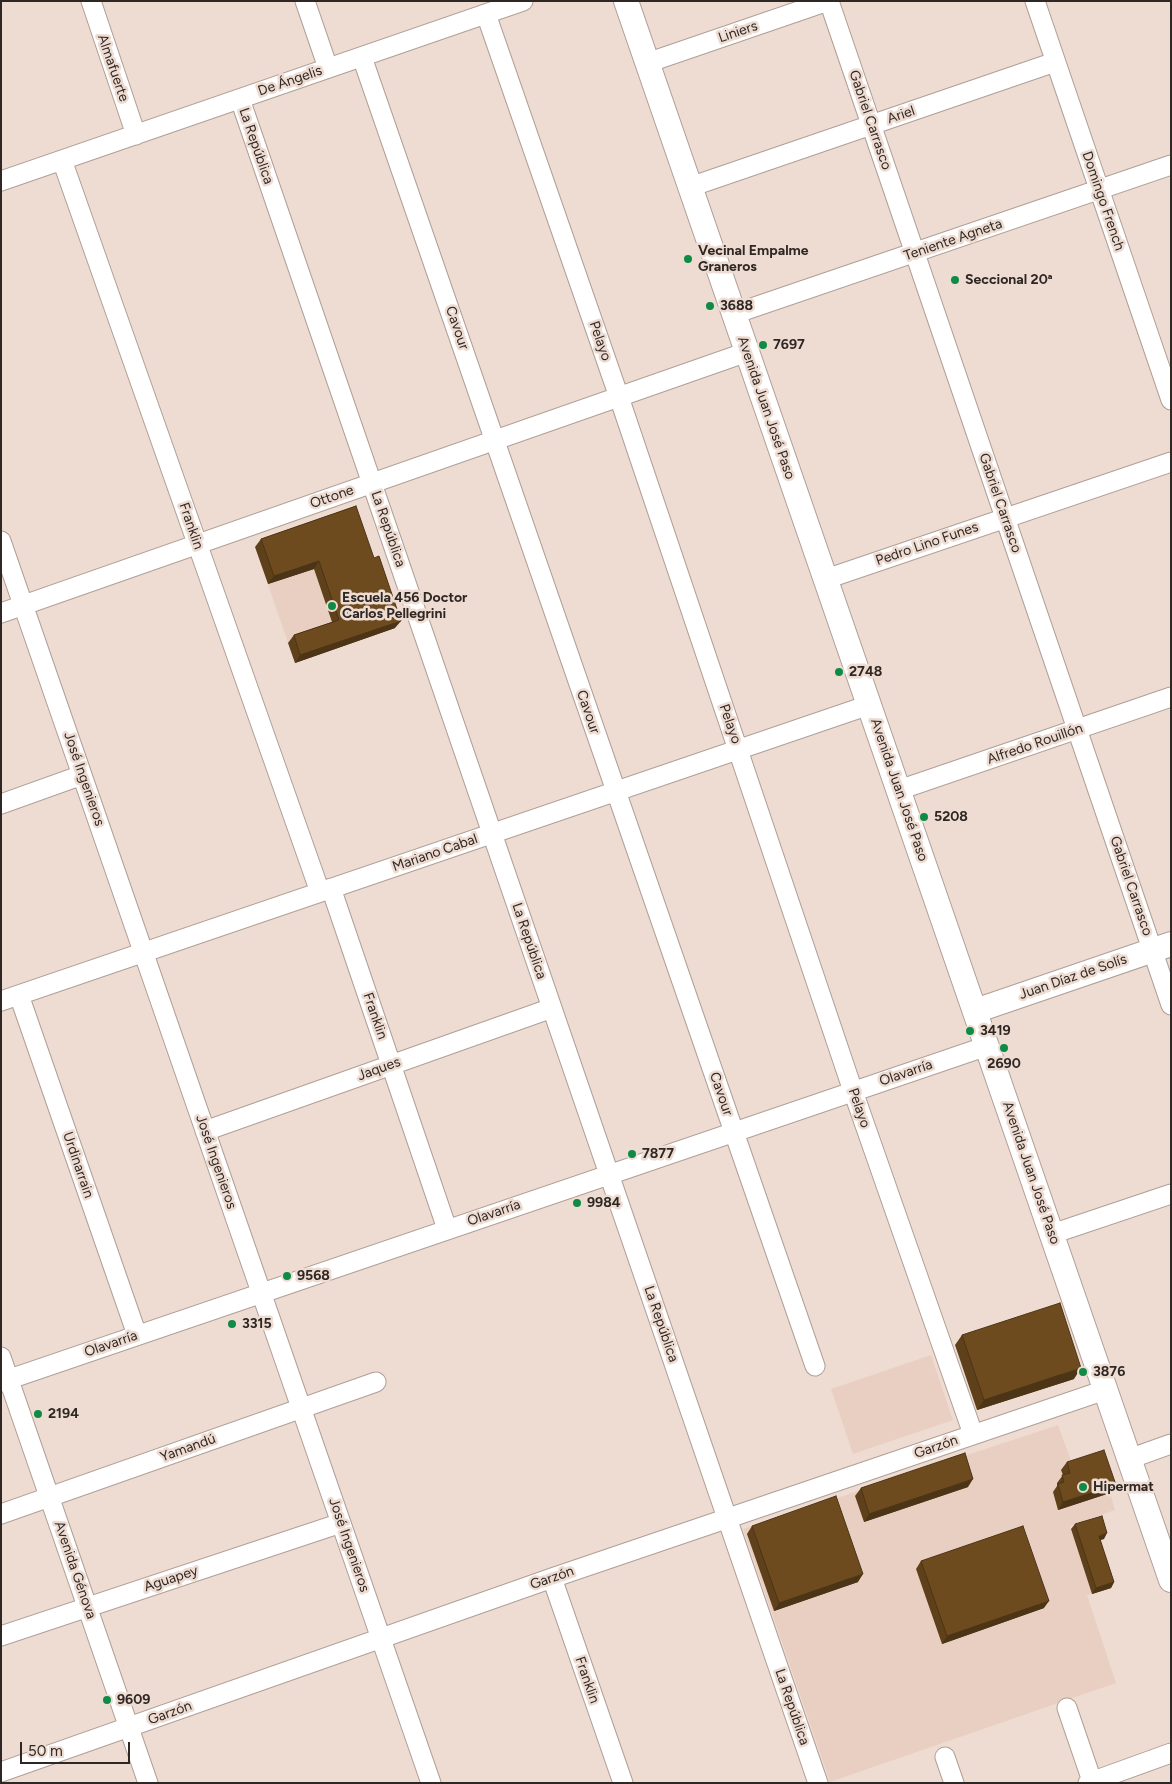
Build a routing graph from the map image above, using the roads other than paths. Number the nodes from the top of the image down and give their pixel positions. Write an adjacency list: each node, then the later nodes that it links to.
1 (91, 1): 14 (street, Almafuerte)
2 (305, 1): 11 (street)
3 (523, 1): 7 (street, De Ángelis)
4 (626, 1): 10 (main road, Avenida Juan José Paso)
5 (829, 1): 10 (street, Liniers); 13 (street, Gabriel Carrasco)
6 (1035, 1): 9 (street, Domingo French)
7 (486, 14): 8 (street, De Ángelis); 23 (street, Pelayo)
8 (362, 57): 11 (street, De Ángelis); 25 (street, Cavour)
9 (1056, 62): 13 (street, Ariel); 19 (street, Domingo French)
10 (647, 63): 18 (main road, Avenida Juan José Paso)
11 (328, 68): 12 (street, De Ángelis)
12 (240, 99): 14 (street, De Ángelis); 27 (street, La República)
13 (872, 125): 18 (street, Ariel); 20 (street, Gabriel Carrasco)
14 (136, 135): 15 (street, De Ángelis)
15 (62, 160): 17 (street, De Ángelis); 30 (street, Franklin)
16 (1171, 165): 19 (street, Teniente Agneta)
17 (1, 181)
18 (690, 187): 21 (main road, Avenida Juan José Paso)
19 (1099, 190): 20 (street, Teniente Agneta); 24 (street, Domingo French)
20 (915, 252): 21 (street, Teniente Agneta); 28 (street, Gabriel Carrasco)
21 (734, 314): 22 (main road, Avenida Juan José Paso)
22 (747, 352): 23 (street, Ottone); 31 (main road, Avenida Juan José Paso)
23 (619, 396): 25 (street, Ottone); 37 (street, Pelayo)
24 (1171, 400)
25 (496, 440): 27 (street, Ottone); 40 (street, Cavour)
26 (1171, 462): 28 (street, Pedro Lino Funes)
27 (372, 483): 30 (street, Ottone); 42 (street, La República)
28 (1005, 518): 31 (street, Pedro Lino Funes); 36 (street, Gabriel Carrasco)
29 (1, 542): 32 (street, José Ingenieros)
30 (198, 544): 32 (street, Ottone); 43 (street, Franklin)
31 (826, 579): 35 (main road, Avenida Juan José Paso)
32 (23, 605): 33 (street, Ottone); 38 (street, José Ingenieros)
33 (1, 613)
34 (1171, 697): 36 (street, Alfredo Rouillón)
35 (869, 705): 37 (street, Mariano Cabal); 39 (main road, Avenida Juan José Paso)
36 (1077, 729): 39 (street, Alfredo Rouillón); 44 (street, Gabriel Carrasco)
37 (738, 750): 40 (street, Mariano Cabal); 52 (street, Pelayo)
38 (82, 775): 41 (street); 45 (street, José Ingenieros)
39 (899, 790): 49 (main road, Avenida Juan José Paso)
40 (615, 792): 42 (street, Mariano Cabal); 54 (street, Cavour)
41 (1, 804)
42 (492, 834): 43 (street, Mariano Cabal); 48 (street, La República)
43 (326, 890): 45 (street, Mariano Cabal); 51 (street, Franklin)
44 (1162, 947): 47 (street, Gabriel Carrasco); 49 (main road, Juan Díaz de Solís)
45 (144, 952): 46 (street, Mariano Cabal); 53 (street, José Ingenieros)
46 (10, 998): 60 (street, Urdinarrain)
47 (1171, 1005)
48 (552, 1008): 51 (street, Jaques); 55 (street, La República)
49 (975, 1010): 50 (main road, Avenida Juan José Paso)
50 (987, 1046): 52 (street, Olavarría); 58 (main road, Avenida Juan José Paso)
51 (391, 1065): 53 (street, Jaques); 57 (street, Franklin)
52 (853, 1091): 54 (street, Olavarría); 67 (street, Pelayo)
53 (205, 1131): 59 (street, José Ingenieros)
54 (734, 1132): 55 (street, Olavarría); 62 (street, Cavour)
55 (610, 1174): 57 (street, Olavarría); 72 (street, La República)
56 (1171, 1194): 58 (street)
57 (447, 1229): 59 (street, Olavarría)
58 (1052, 1234): 65 (main road, Avenida Juan José Paso)
59 (261, 1293): 60 (street, Olavarría); 66 (street, José Ingenieros)
60 (137, 1335): 63 (street, Olavarría)
61 (1, 1357): 63 (street, Avenida Génova)
62 (815, 1366)
63 (5, 1380): 70 (street, Avenida Génova)
64 (376, 1382): 66 (street, Yamandú)
65 (1105, 1390): 67 (street, Garzón); 69 (main road, Avenida Juan José Paso)
66 (301, 1408): 70 (street, Yamandú); 73 (street, José Ingenieros)
67 (974, 1434): 72 (street, Garzón)
68 (1171, 1444): 69 (street)
69 (1129, 1459): 75 (main road, Avenida Juan José Paso)
70 (49, 1497): 71 (street, Yamandú); 76 (street, Avenida Génova)
71 (1, 1514)
72 (727, 1518): 74 (street, Garzón); 88 (street, La República)
73 (341, 1523): 76 (street, Aguapey); 78 (street, José Ingenieros)
74 (552, 1578): 78 (street, Garzón); 87 (street, Franklin)
75 (1171, 1580)
76 (88, 1606): 77 (street, Aguapey); 80 (street, Avenida Génova)
77 (1, 1636)
78 (382, 1638): 80 (street, Garzón); 86 (street, José Ingenieros)
79 (1067, 1708): 84 (street)
80 (129, 1727): 83 (street, Garzón); 85 (street, Avenida Génova)
81 (1171, 1753): 84 (street)
82 (945, 1757): 89 (street)
83 (1, 1772)
84 (1090, 1782)
85 (148, 1783)
86 (431, 1783)
87 (623, 1783)
88 (818, 1783)
89 (954, 1783)

